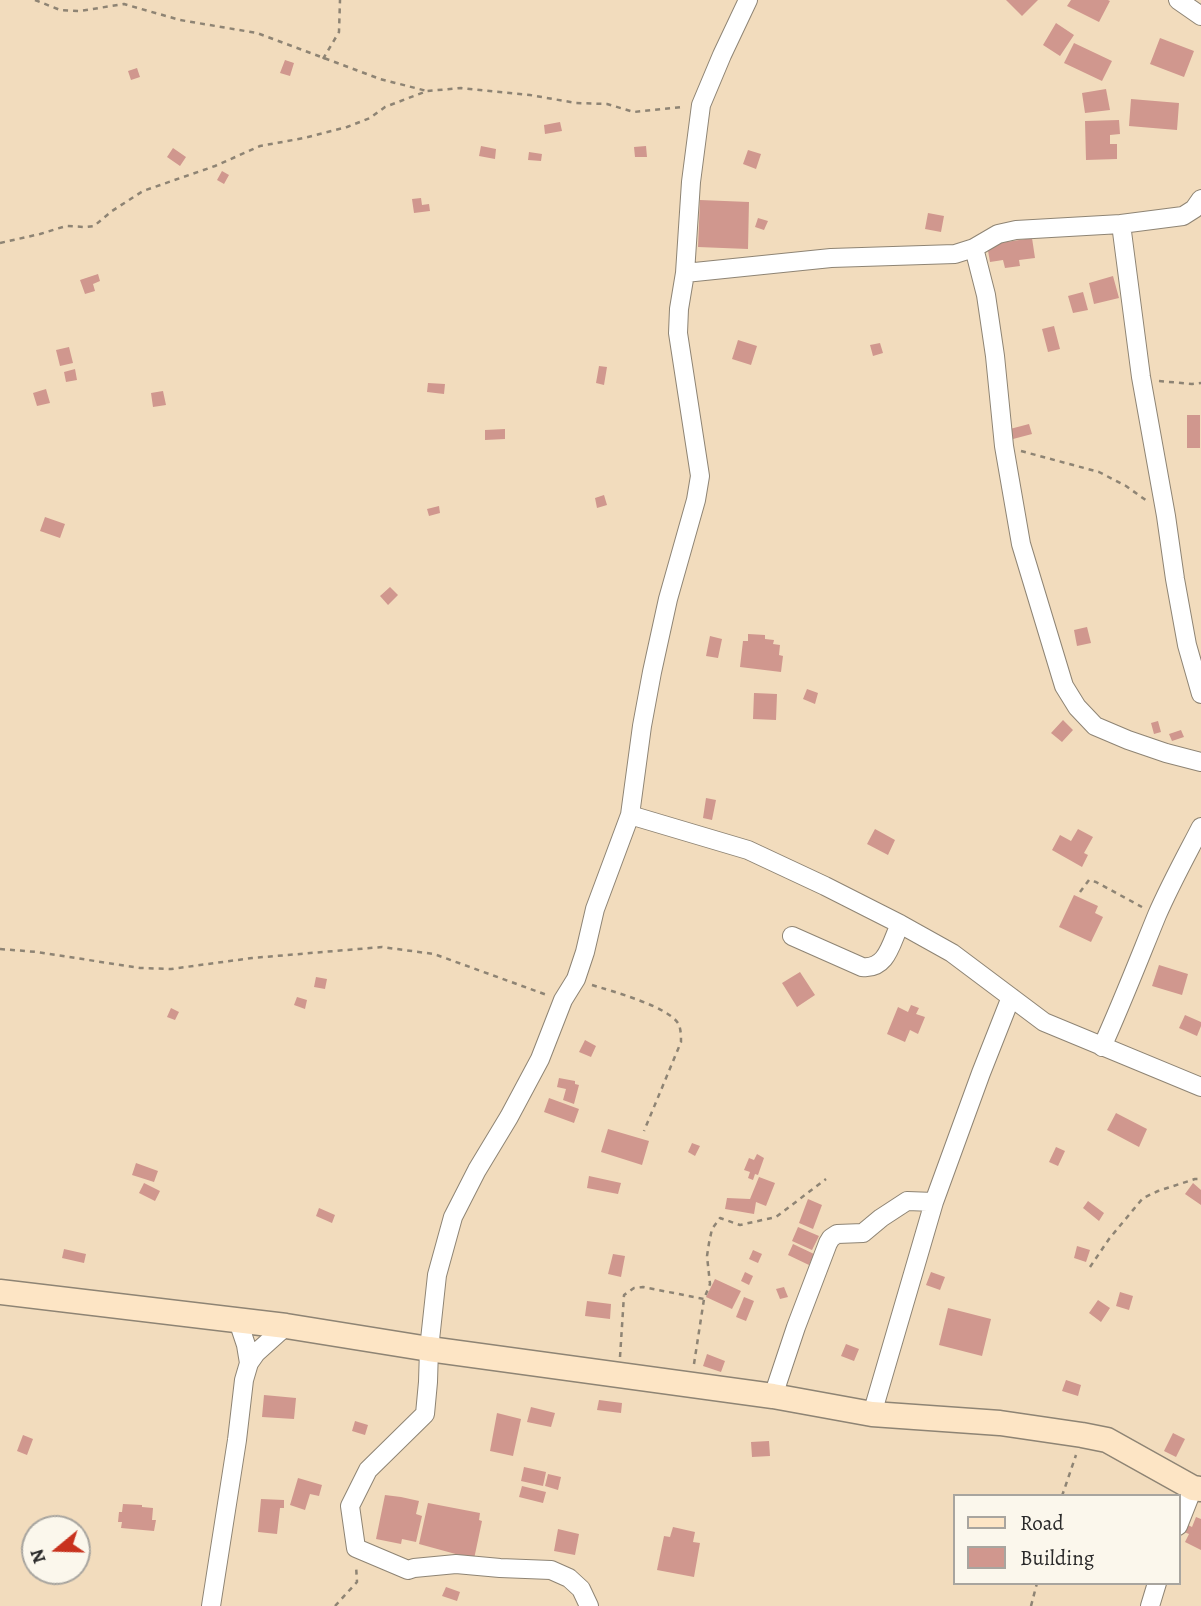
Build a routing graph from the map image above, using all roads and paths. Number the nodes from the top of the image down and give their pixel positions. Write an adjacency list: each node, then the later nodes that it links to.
1 (35, 0): 6 (path)
2 (340, 0): 6 (path)
3 (748, 0): 8 (street)
4 (1178, 0): 5 (street)
5 (1201, 16)
6 (323, 59): 7 (path)
7 (428, 91): 8 (path); 11 (path)
8 (701, 105): 13 (street)
9 (1201, 199): 10 (street)
10 (1121, 225): 12 (street); 14 (street)
11 (0, 243)
12 (974, 248): 13 (street); 16 (street)
13 (685, 273): 20 (street)
14 (1142, 377): 15 (path); 17 (street)
15 (1201, 383)
16 (1004, 446): 17 (path); 19 (street)
17 (1167, 516): 18 (street)
18 (1201, 694)
19 (1201, 762)
20 (630, 816): 24 (street); 27 (street)
21 (1201, 827): 23 (street)
22 (1080, 892): 23 (path)
23 (1157, 915): 30 (street)
24 (900, 924): 25 (street); 28 (street)
25 (792, 936)
26 (0, 949): 29 (path)
27 (576, 979): 29 (street); 32 (path)
28 (1011, 998): 30 (street); 35 (street)
29 (564, 1000): 41 (street)
30 (1102, 1046): 31 (street)
31 (1201, 1087)
32 (644, 1131)
33 (826, 1179): 38 (path)
34 (1201, 1179): 36 (path)
35 (934, 1202): 45 (street); 46 (street)
36 (1090, 1267)
37 (0, 1292): 39 (street)
38 (704, 1299): 43 (path); 44 (path)
39 (238, 1321): 40 (street); 42 (street)
40 (286, 1326): 41 (street); 42 (street)
41 (429, 1349): 43 (street); 51 (street)
42 (249, 1363): 54 (street)
43 (618, 1374): 44 (street)
44 (691, 1384): 45 (street)
45 (773, 1396): 46 (street)
46 (872, 1414): 47 (street)
47 (1082, 1435): 48 (street); 49 (path)
48 (1197, 1488): 50 (street)
49 (1063, 1494)
50 (1180, 1522)
51 (356, 1548): 55 (path); 56 (street)
52 (1036, 1585): 57 (path)
53 (1156, 1585): 58 (street)
54 (211, 1606)
55 (334, 1606)
56 (589, 1606)
57 (1031, 1606)
58 (1150, 1606)

